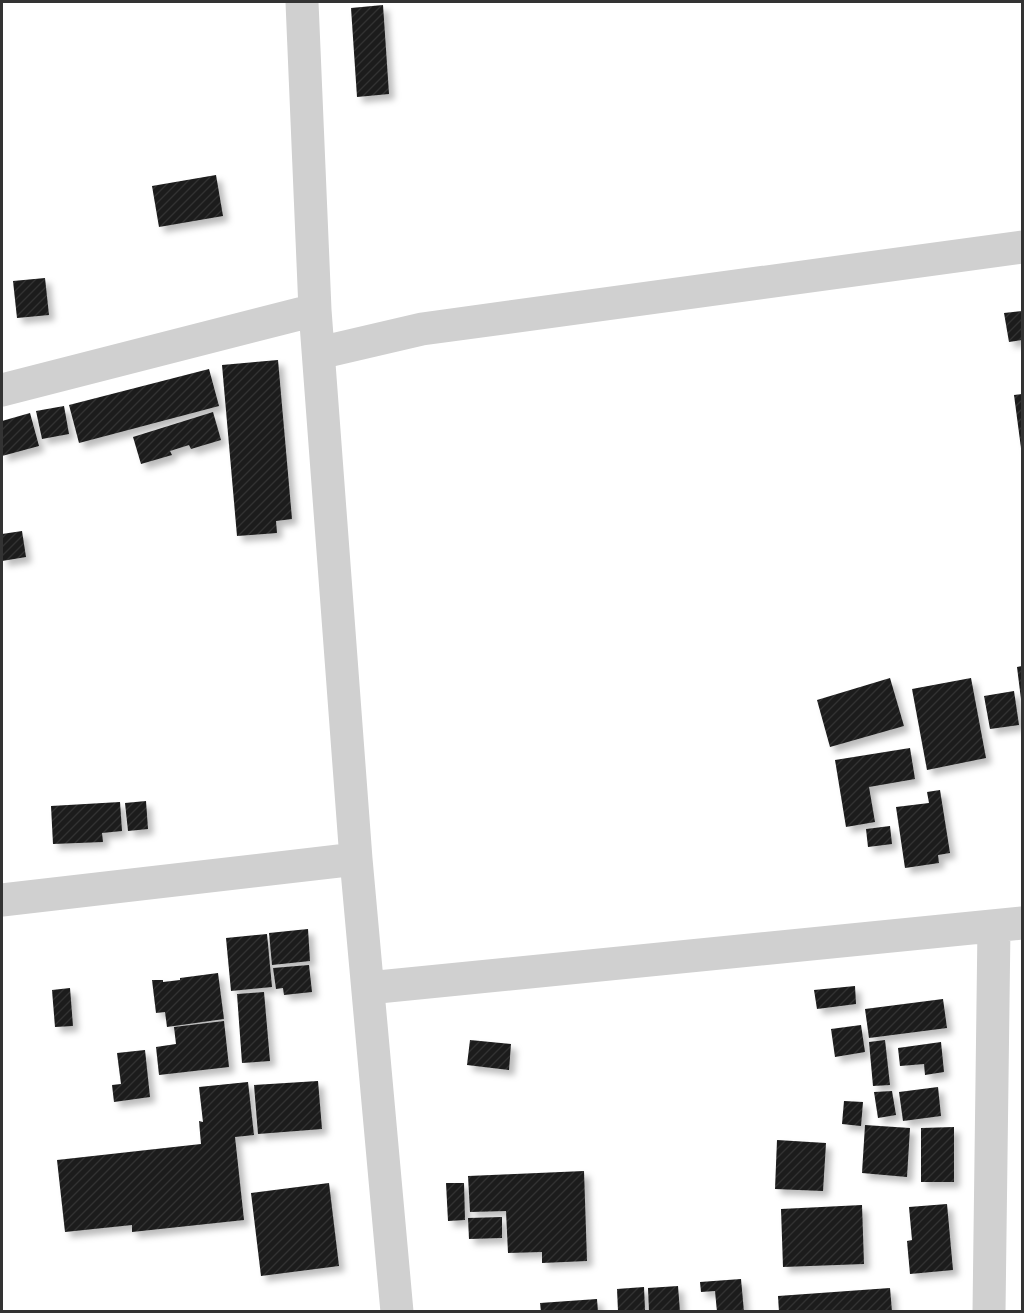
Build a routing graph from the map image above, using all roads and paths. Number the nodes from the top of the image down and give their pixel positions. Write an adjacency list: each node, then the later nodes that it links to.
1 (302, 2): 3 (street)
2 (1023, 247): 4 (street)
3 (315, 310): 4 (street); 5 (street)
4 (319, 353): 6 (street)
5 (2, 390)
6 (356, 859): 7 (street); 9 (street)
7 (2, 900)
8 (1008, 925): 9 (street); 11 (street)
9 (368, 988): 10 (street)
10 (397, 1311)
11 (989, 1311)

